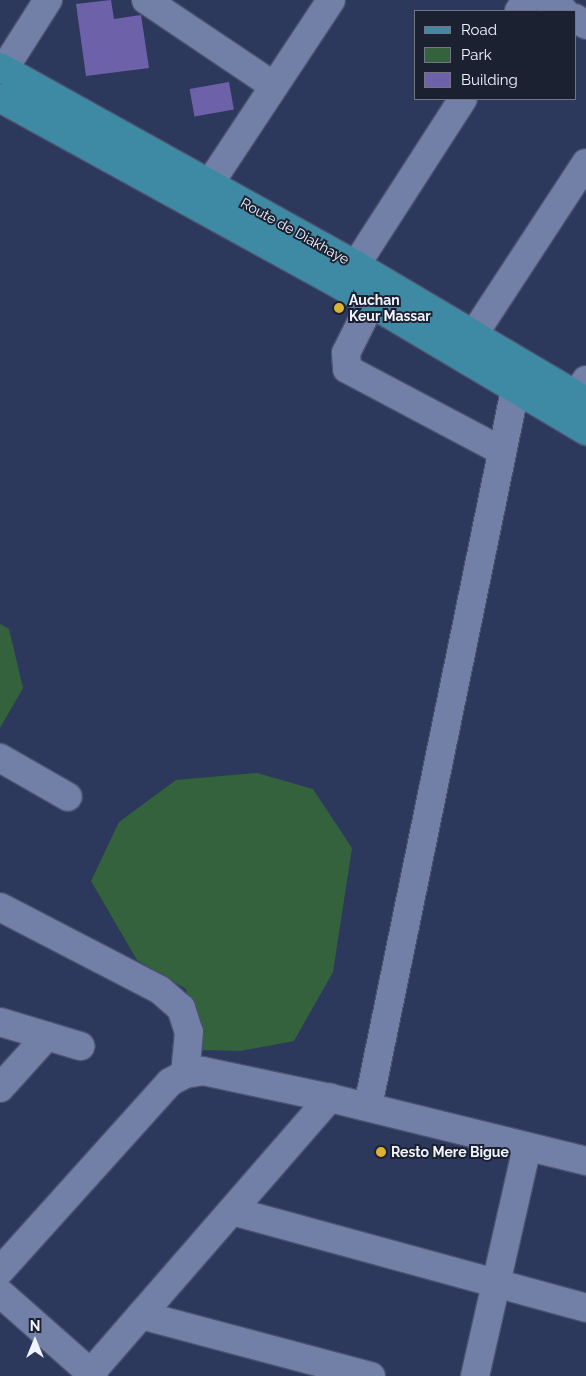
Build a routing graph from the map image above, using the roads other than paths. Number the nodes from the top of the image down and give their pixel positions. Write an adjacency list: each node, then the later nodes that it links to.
1 (48, 0): 6 (street)
2 (332, 0): 7 (street)
3 (547, 0): 5 (street)
4 (159, 4): 7 (street)
5 (562, 10)
6 (2, 68): 11 (main road, Route de Diakhaye)
7 (274, 86): 11 (street)
8 (0, 98): 12 (main road, Route de Diakhaye)
9 (462, 100): 12 (street)
10 (586, 162): 14 (street)
11 (210, 183): 12 (main road, Route de Diakhaye)
12 (349, 276): 13 (main road, Route de Diakhaye); 14 (main road, Route de Diakhaye)
13 (371, 303): 15 (main road, Route de Diakhaye); 18 (street)
14 (474, 334): 16 (main road, Route de Diakhaye)
15 (514, 390): 17 (main road, Route de Diakhaye); 18 (street)
16 (583, 392)
17 (586, 431)
18 (502, 451): 28 (street)
19 (0, 758): 20 (street)
20 (68, 797)
21 (0, 907): 25 (street)
22 (0, 1022): 23 (street)
23 (46, 1036): 24 (street); 26 (street)
24 (80, 1046)
25 (185, 1074): 27 (street); 32 (street)
26 (0, 1088)
27 (330, 1098): 28 (street); 31 (street)
28 (368, 1106): 29 (street)
29 (527, 1148): 30 (street); 33 (street)
30 (586, 1161)
31 (232, 1211): 33 (street); 36 (street)
32 (0, 1271)
33 (497, 1284): 35 (street); 39 (street)
34 (0, 1293): 37 (street)
35 (586, 1308)
36 (140, 1315): 37 (street); 38 (street)
37 (91, 1375)
38 (371, 1376)
39 (475, 1376)

